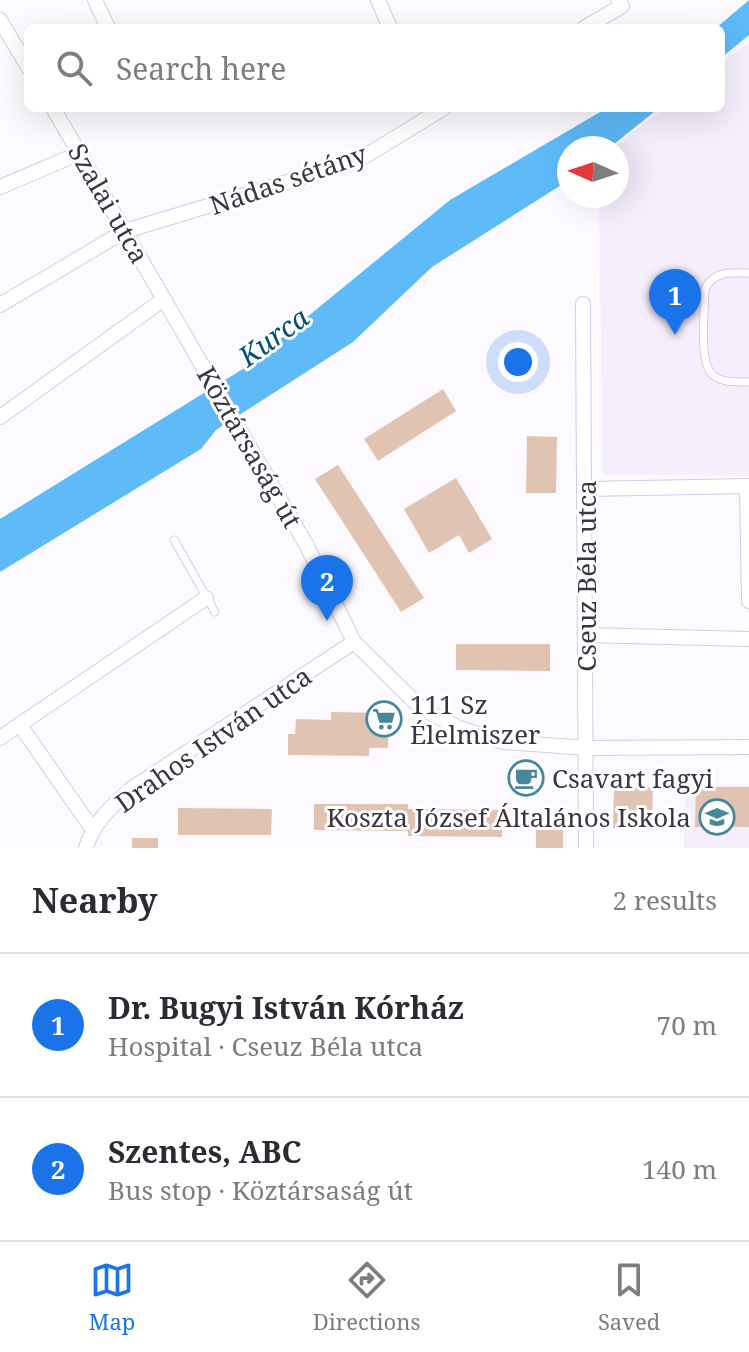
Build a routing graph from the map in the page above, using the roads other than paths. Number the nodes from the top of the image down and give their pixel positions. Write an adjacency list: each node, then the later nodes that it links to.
1 (95, 0): 5 (street)
2 (378, 0): 6 (street)
3 (620, 3): 7 (street)
4 (0, 20): 8 (street)
5 (106, 24)
6 (388, 24)
7 (590, 24)
8 (24, 60)
9 (55, 112): 11 (street, Szalai utca)
10 (432, 112): 13 (street, Nádas sétány)
11 (80, 153): 12 (street); 13 (street, Szalai utca)
12 (0, 187)
13 (125, 231): 15 (street, Szalai utca); 17 (street, Nádas sétány)
14 (749, 273): 18 (lane)
15 (164, 299): 19 (street); 28 (street, Köztársaság út)
16 (583, 304): 21 (street, Cseuz Béla utca)
17 (0, 305)
18 (749, 382)
19 (0, 417)
20 (748, 486): 21 (street); 24 (street)
21 (586, 489): 26 (street, Cseuz Béla utca)
22 (174, 540): 23 (lane)
23 (206, 598): 25 (lane); 29 (street)
24 (749, 601)
25 (215, 612)
26 (585, 635): 27 (street); 32 (street, Cseuz Béla utca)
27 (749, 639)
28 (354, 642): 32 (street, Köztársaság út); 33 (street, Drahos István utca)
29 (20, 725): 30 (street); 33 (street)
30 (0, 738)
31 (749, 747): 32 (street, Köztársaság út)
32 (587, 748): 35 (street, Cseuz Béla utca)
33 (93, 830): 34 (street, Drahos István utca)
34 (86, 848)
35 (586, 848)

